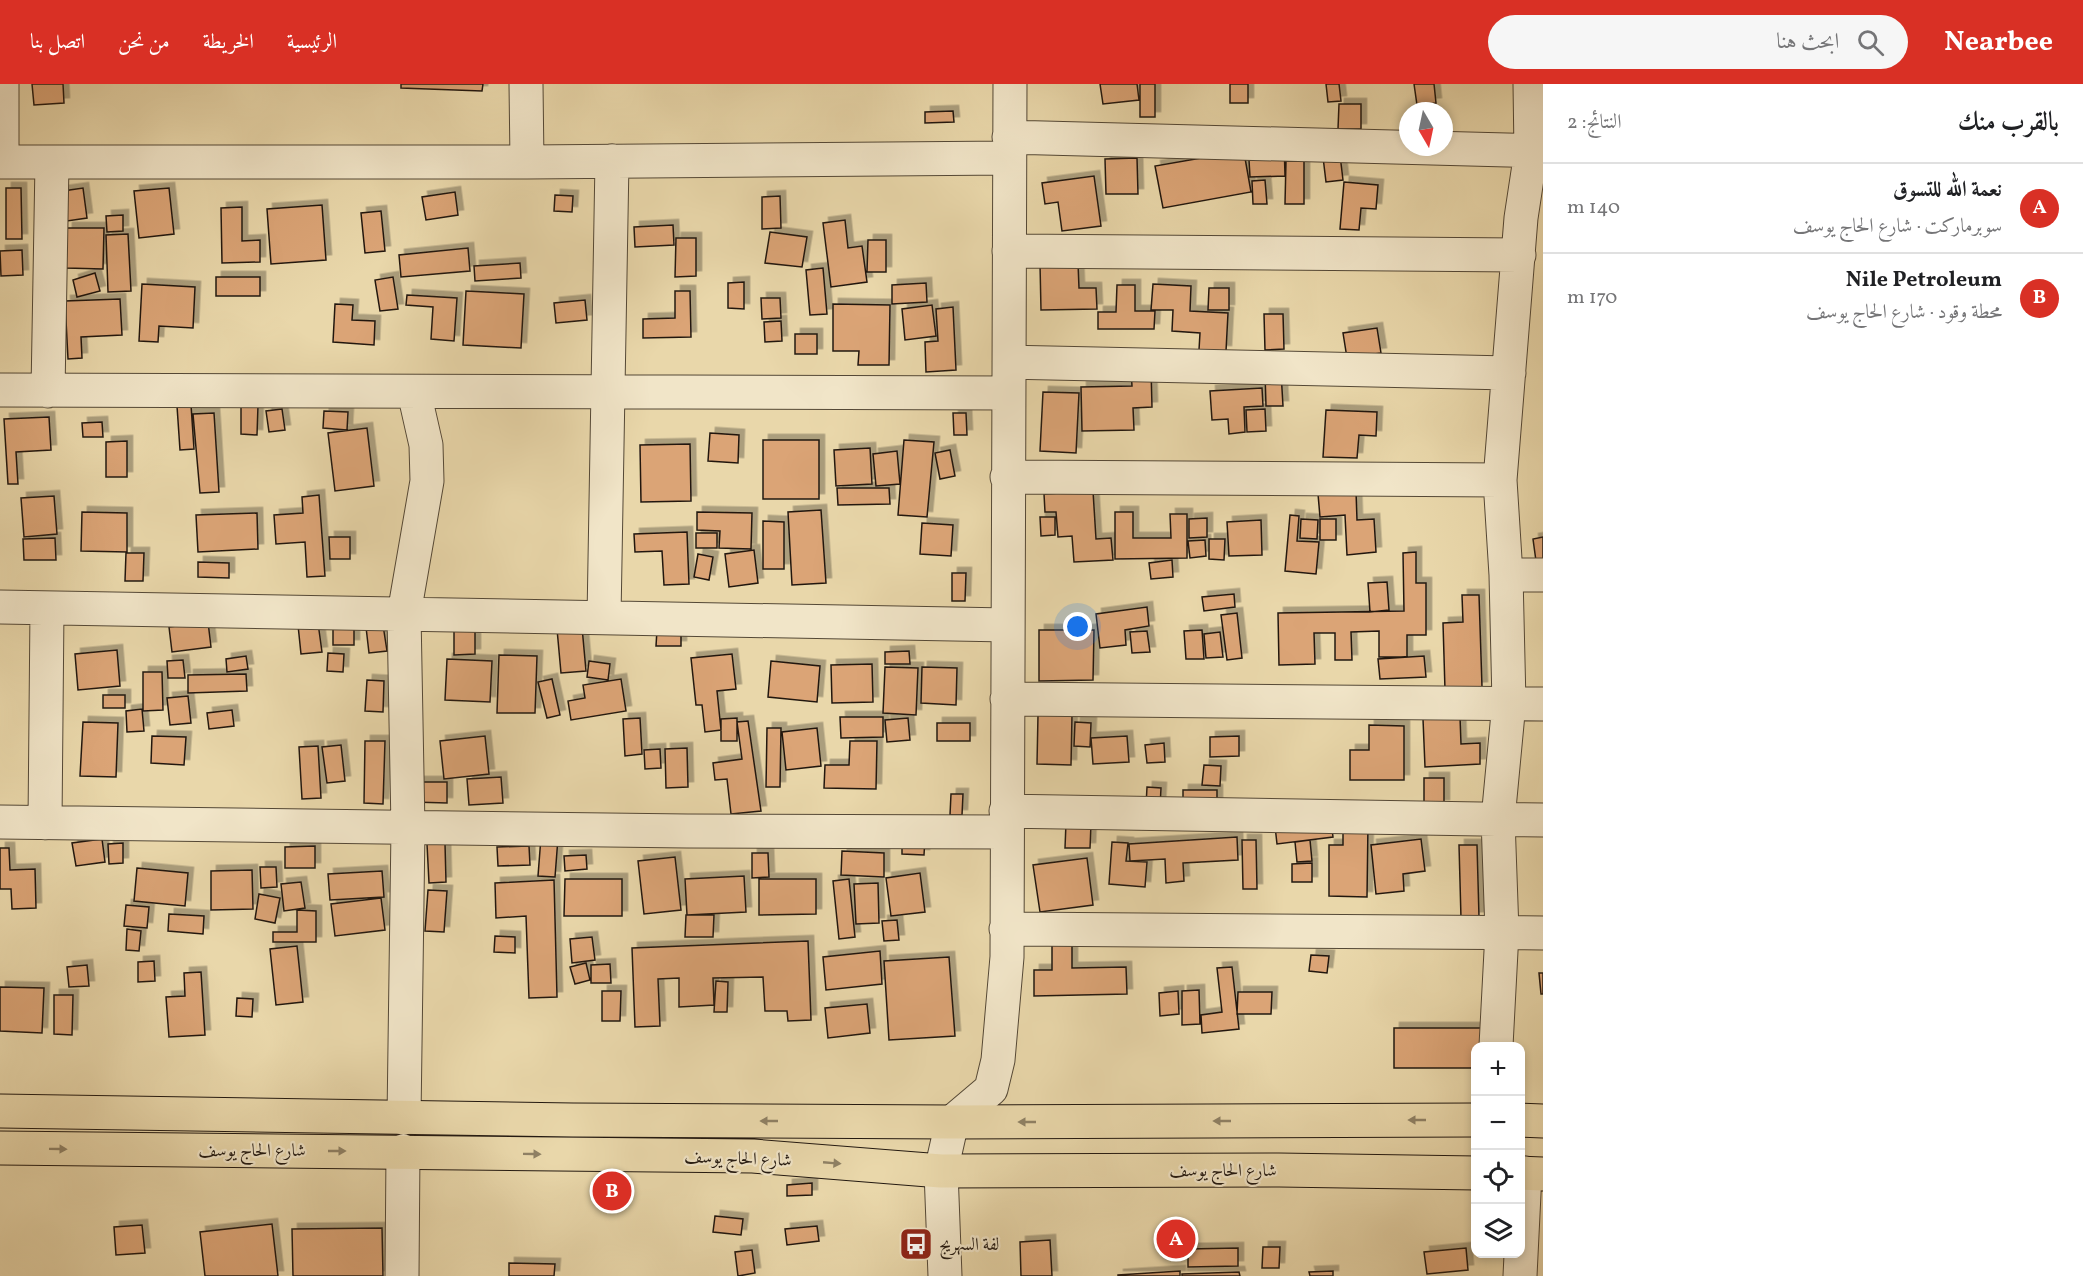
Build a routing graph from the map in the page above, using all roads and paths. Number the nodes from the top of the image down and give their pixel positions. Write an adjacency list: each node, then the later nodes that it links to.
1 (2, 84): 8 (street)
2 (526, 84): 9 (street)
3 (1010, 84): 5 (street)
4 (1530, 84): 6 (street)
5 (1009, 147): 6 (street); 7 (street); 11 (street)
6 (1537, 152): 12 (street)
7 (612, 161): 9 (street); 17 (street)
8 (1, 162): 10 (street)
9 (527, 162): 10 (street)
10 (52, 163): 16 (street)
11 (1009, 251): 12 (street); 14 (street)
12 (1519, 255): 13 (street)
13 (1509, 373): 14 (street); 20 (street)
14 (1008, 378): 17 (street); 19 (street)
15 (0, 390): 16 (street)
16 (48, 391): 18 (street)
17 (608, 391): 18 (street); 26 (street)
18 (414, 392): 25 (street)
19 (1007, 477): 20 (street); 27 (street)
20 (1500, 480): 21 (street)
21 (1506, 575): 22 (street); 29 (street)
22 (1543, 575)
23 (0, 607): 24 (street)
24 (47, 608): 25 (street); 35 (street)
25 (404, 614): 26 (street); 36 (street)
26 (604, 617): 27 (street)
27 (1008, 625): 28 (street)
28 (1007, 699): 29 (street); 34 (street)
29 (1509, 703): 30 (street); 31 (street)
30 (1543, 704)
31 (1498, 819): 32 (street); 34 (street); 38 (street)
32 (1543, 820)
33 (0, 822): 35 (street)
34 (1006, 822): 36 (street); 37 (street)
35 (45, 823): 36 (street)
36 (408, 828): 42 (street)
37 (1006, 929): 38 (street); 46 (street)
38 (1502, 932): 39 (street); 40 (street)
39 (1543, 933)
40 (1496, 1042)
41 (0, 1111): 42 (main road, شارع الحاج يوسف)
42 (404, 1118): 46 (main road, شارع الحاج يوسف, one-way to 42)
43 (1471, 1120): 46 (main road, شارع الحاج يوسف, one-way to 46)
44 (1525, 1120): 45 (main road)
45 (1543, 1121)
46 (952, 1122): 49 (street)
47 (0, 1148): 48 (main road, شارع الحاج يوسف, one-way to 48)
48 (403, 1151): 49 (main road, شارع الحاج يوسف, one-way to 49); 52 (street)
49 (941, 1172): 50 (main road, شارع الحاج يوسف); 53 (street)
50 (1471, 1173)
51 (1530, 1174): 54 (street)
52 (402, 1276)
53 (945, 1276)
54 (1520, 1276)

